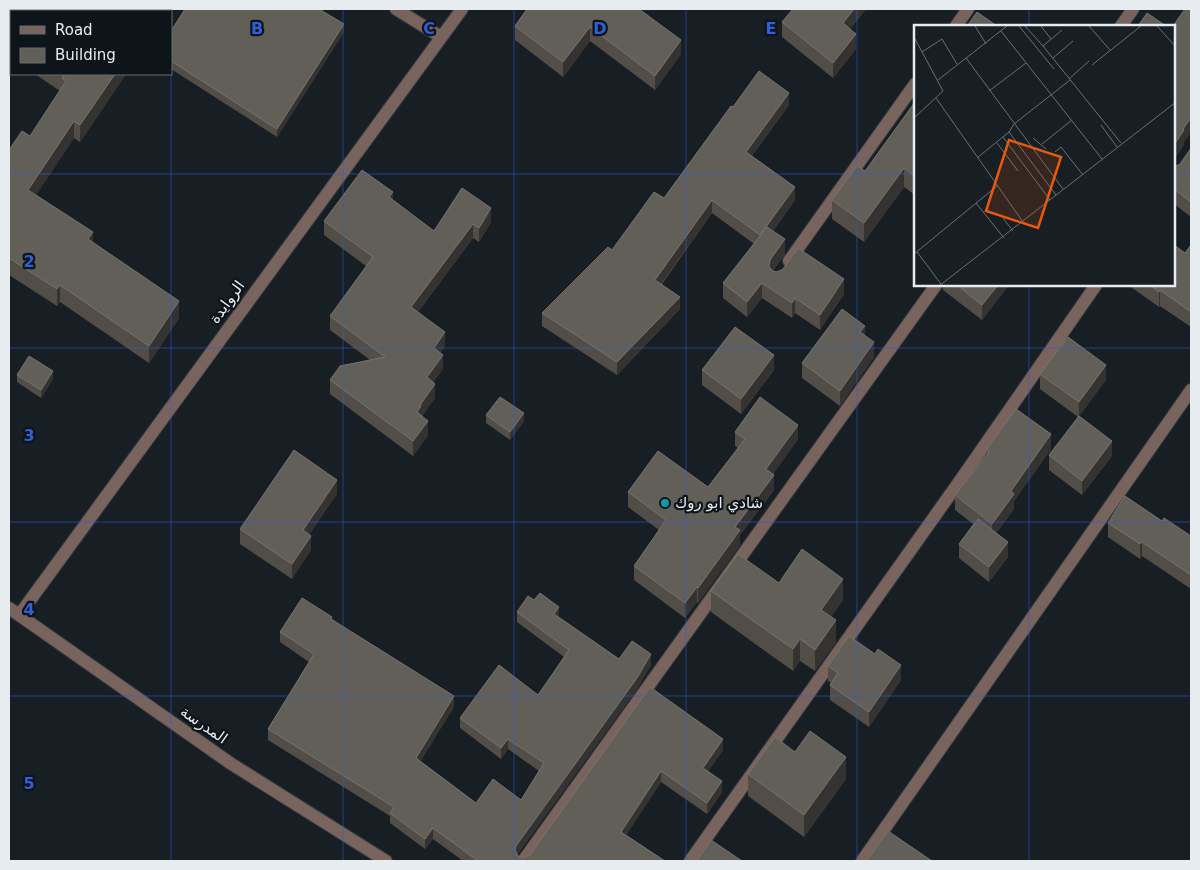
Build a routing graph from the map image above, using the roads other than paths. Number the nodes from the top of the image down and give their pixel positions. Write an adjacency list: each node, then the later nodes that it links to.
1 (396, 9): 7 (street)
2 (462, 9): 7 (street, الروايدة)
3 (968, 9): 5 (street)
4 (1134, 9): 6 (street)
5 (957, 25)
6 (1122, 25)
7 (441, 37): 13 (street, الروايدة)
8 (914, 85): 9 (street)
9 (782, 271)
10 (935, 286): 15 (street)
11 (1095, 286): 16 (street)
12 (1191, 390): 17 (street)
13 (14, 611): 14 (street, المدرسة)
14 (386, 861)
15 (523, 861)
16 (690, 861)
17 (862, 861)

